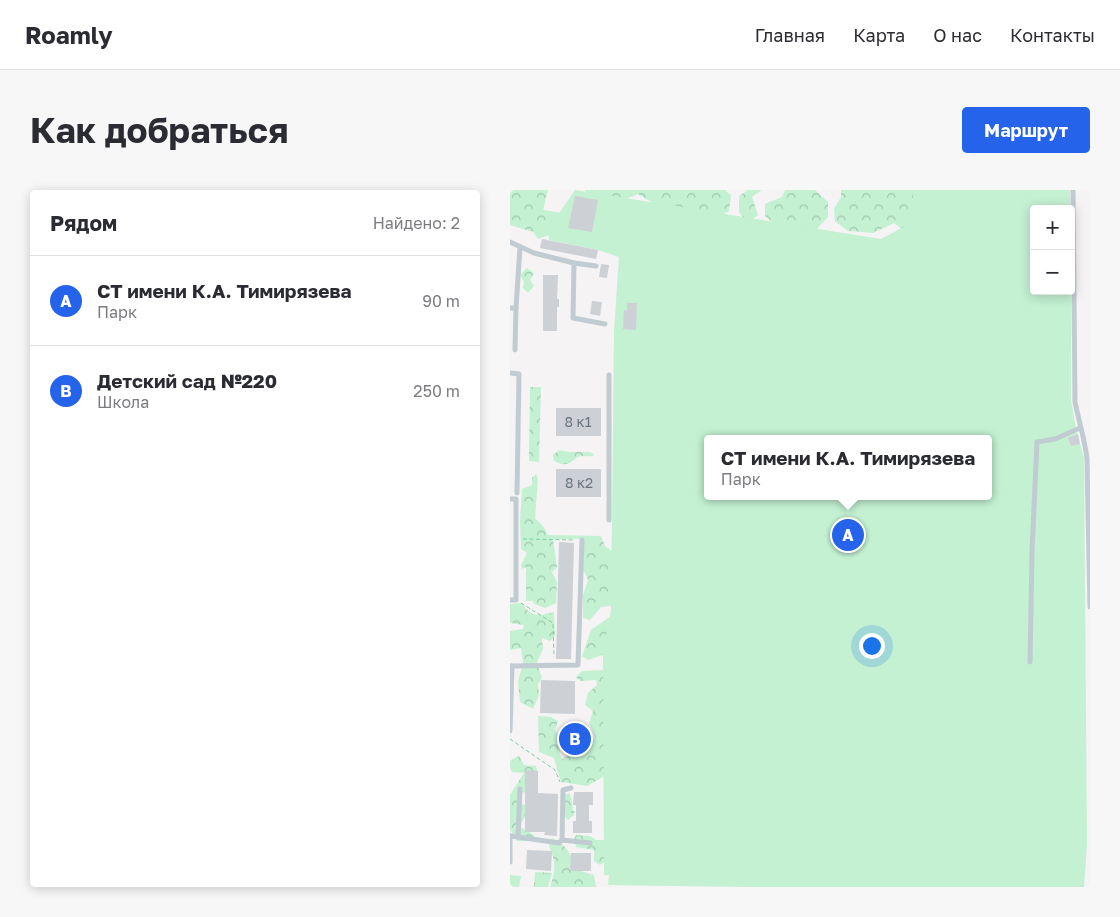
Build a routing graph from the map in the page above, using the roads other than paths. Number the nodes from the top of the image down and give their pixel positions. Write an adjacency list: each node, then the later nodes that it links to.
1 (1073, 190): 11 (lane)
2 (510, 242): 3 (lane)
3 (520, 246): 4 (lane); 6 (lane)
4 (574, 263): 5 (lane); 7 (lane)
5 (596, 266)
6 (513, 308): 8 (lane)
7 (605, 324)
8 (515, 350)
9 (510, 373): 12 (lane)
10 (609, 375): 14 (lane)
11 (1080, 428): 17 (lane); 18 (lane)
12 (517, 493)
13 (510, 499): 16 (lane)
14 (609, 520)
15 (582, 540): 19 (lane)
16 (513, 600)
17 (1090, 607)
18 (1030, 662)
19 (511, 666): 20 (lane)
20 (510, 727): 21 (lane)
21 (510, 731)
22 (571, 788): 26 (lane)
23 (520, 789): 25 (lane)
24 (510, 836): 25 (lane); 28 (lane)
25 (518, 837): 26 (lane)
26 (562, 840): 27 (lane)
27 (590, 842)
28 (510, 862)

